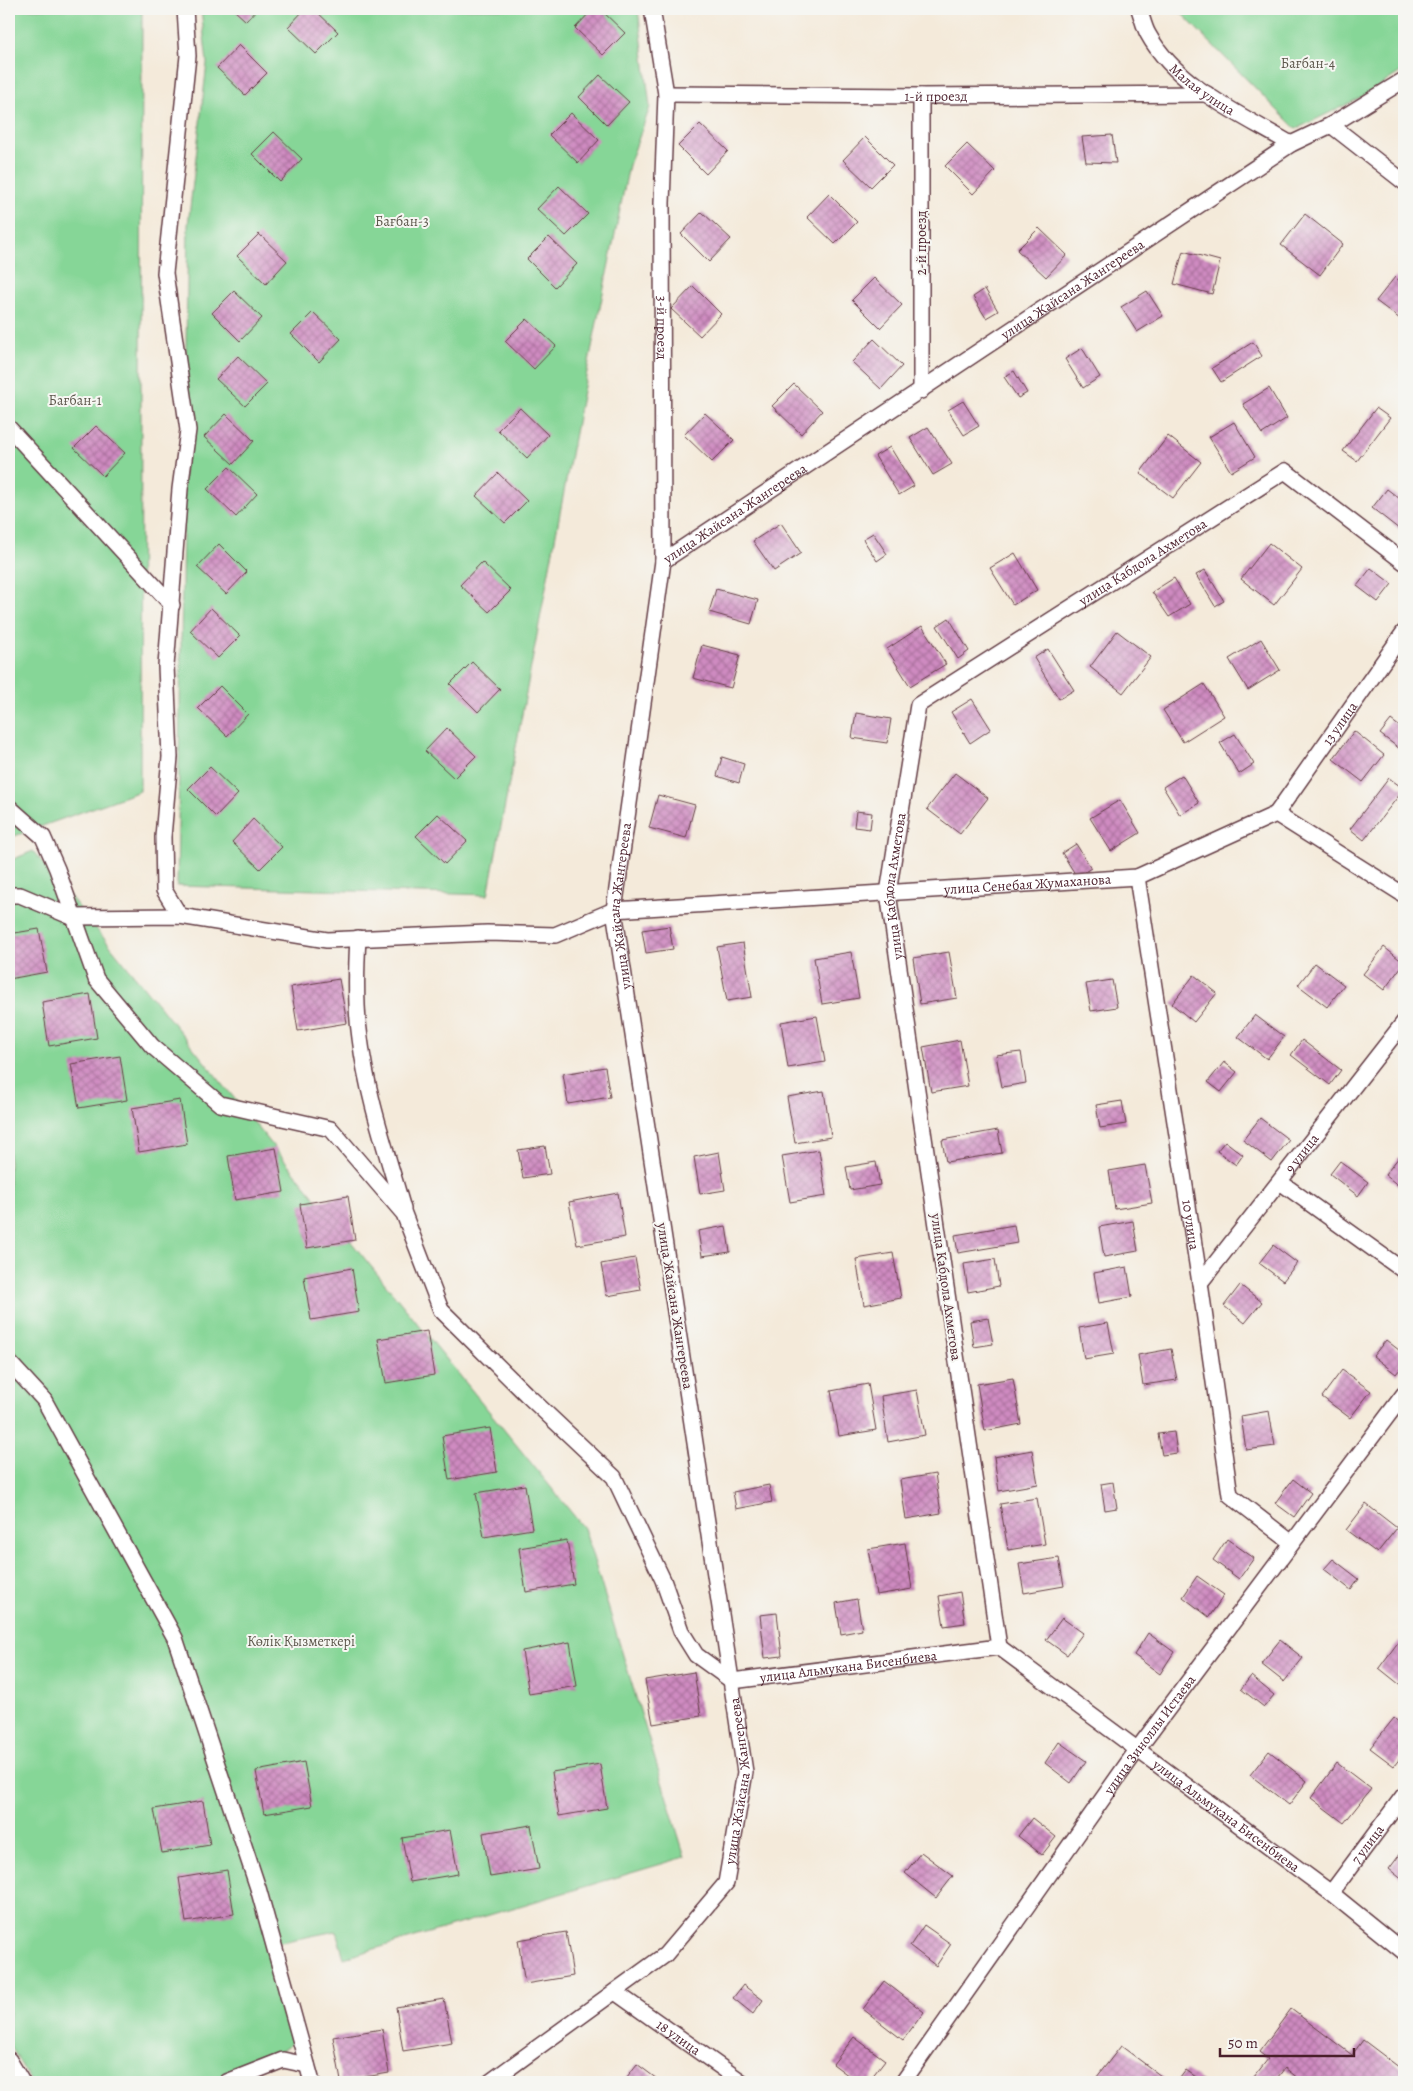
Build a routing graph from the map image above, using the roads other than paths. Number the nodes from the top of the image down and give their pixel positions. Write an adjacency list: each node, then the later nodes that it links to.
1 (185, 9): 15 (street)
2 (652, 9): 5 (street, 3-й проезд)
3 (1139, 9): 6 (street, Малая улица)
4 (1404, 80): 8 (street, улица Жайсана Жангереева)
5 (666, 94): 7 (street, 1-й проезд); 13 (street, 3-й проезд)
6 (1207, 94): 7 (street, 1-й проезд); 9 (street, Малая улица)
7 (920, 96): 11 (street, 2-й проезд)
8 (1330, 125): 9 (street, улица Жайсана Жангереева); 10 (street)
9 (1291, 144): 11 (street, улица Жайсана Жангереева)
10 (1404, 182)
11 (921, 390): 13 (street, улица Жайсана Жангереева)
12 (9, 428): 15 (street)
13 (663, 561): 23 (street, улица Жайсана Жангереева)
14 (1404, 562): 20 (street, улица Кабдола Ахметова)
15 (172, 605): 24 (street)
16 (1404, 632): 18 (street, 13 улица)
17 (9, 806): 25 (street)
18 (1276, 814): 19 (street, улица Сенебая Жумаханова); 22 (street)
19 (1137, 877): 20 (street, улица Сенебая Жумаханова); 31 (street, 10 улица)
20 (888, 893): 23 (street, улица Сенебая Жумаханова); 35 (street, улица Кабдола Ахметова)
21 (9, 895): 25 (street)
22 (1404, 895)
23 (614, 910): 26 (street, улица Сенебая Жумаханова); 36 (street, улица Жайсана Жангереева)
24 (180, 916): 25 (street, улица Сенебая Жумаханова); 26 (street, улица Сенебая Жумаханова)
25 (72, 917): 29 (street)
26 (358, 938): 29 (street)
27 (1404, 1022): 28 (street, 9 улица)
28 (1280, 1182): 30 (street); 31 (street, 9 улица)
29 (404, 1214): 36 (street)
30 (1404, 1271)
31 (1200, 1283): 34 (street, 10 улица)
32 (9, 1362): 43 (street)
33 (1404, 1394): 34 (street, улица Зиноллы Истаева)
34 (1292, 1544): 37 (street, улица Зиноллы Истаева)
35 (998, 1647): 36 (street, улица Альмукана Бисенбиева); 37 (street, улица Альмукана Бисенбиева)
36 (732, 1681): 41 (street, улица Жайсана Жангереева)
37 (1137, 1750): 39 (street, улица Альмукана Бисенбиева); 49 (street, улица Зиноллы Истаева)
38 (1404, 1795): 39 (street, 7 улица)
39 (1331, 1893): 40 (street, улица Альмукана Бисенбиева)
40 (1404, 1952)
41 (615, 1992): 47 (street, улица Жайсана Жангереева); 48 (street, 18 улица)
42 (9, 2060): 44 (street)
43 (307, 2065): 45 (street); 46 (street)
44 (22, 2082)
45 (227, 2082)
46 (312, 2082)
47 (490, 2082)
48 (742, 2082)
49 (903, 2082)

